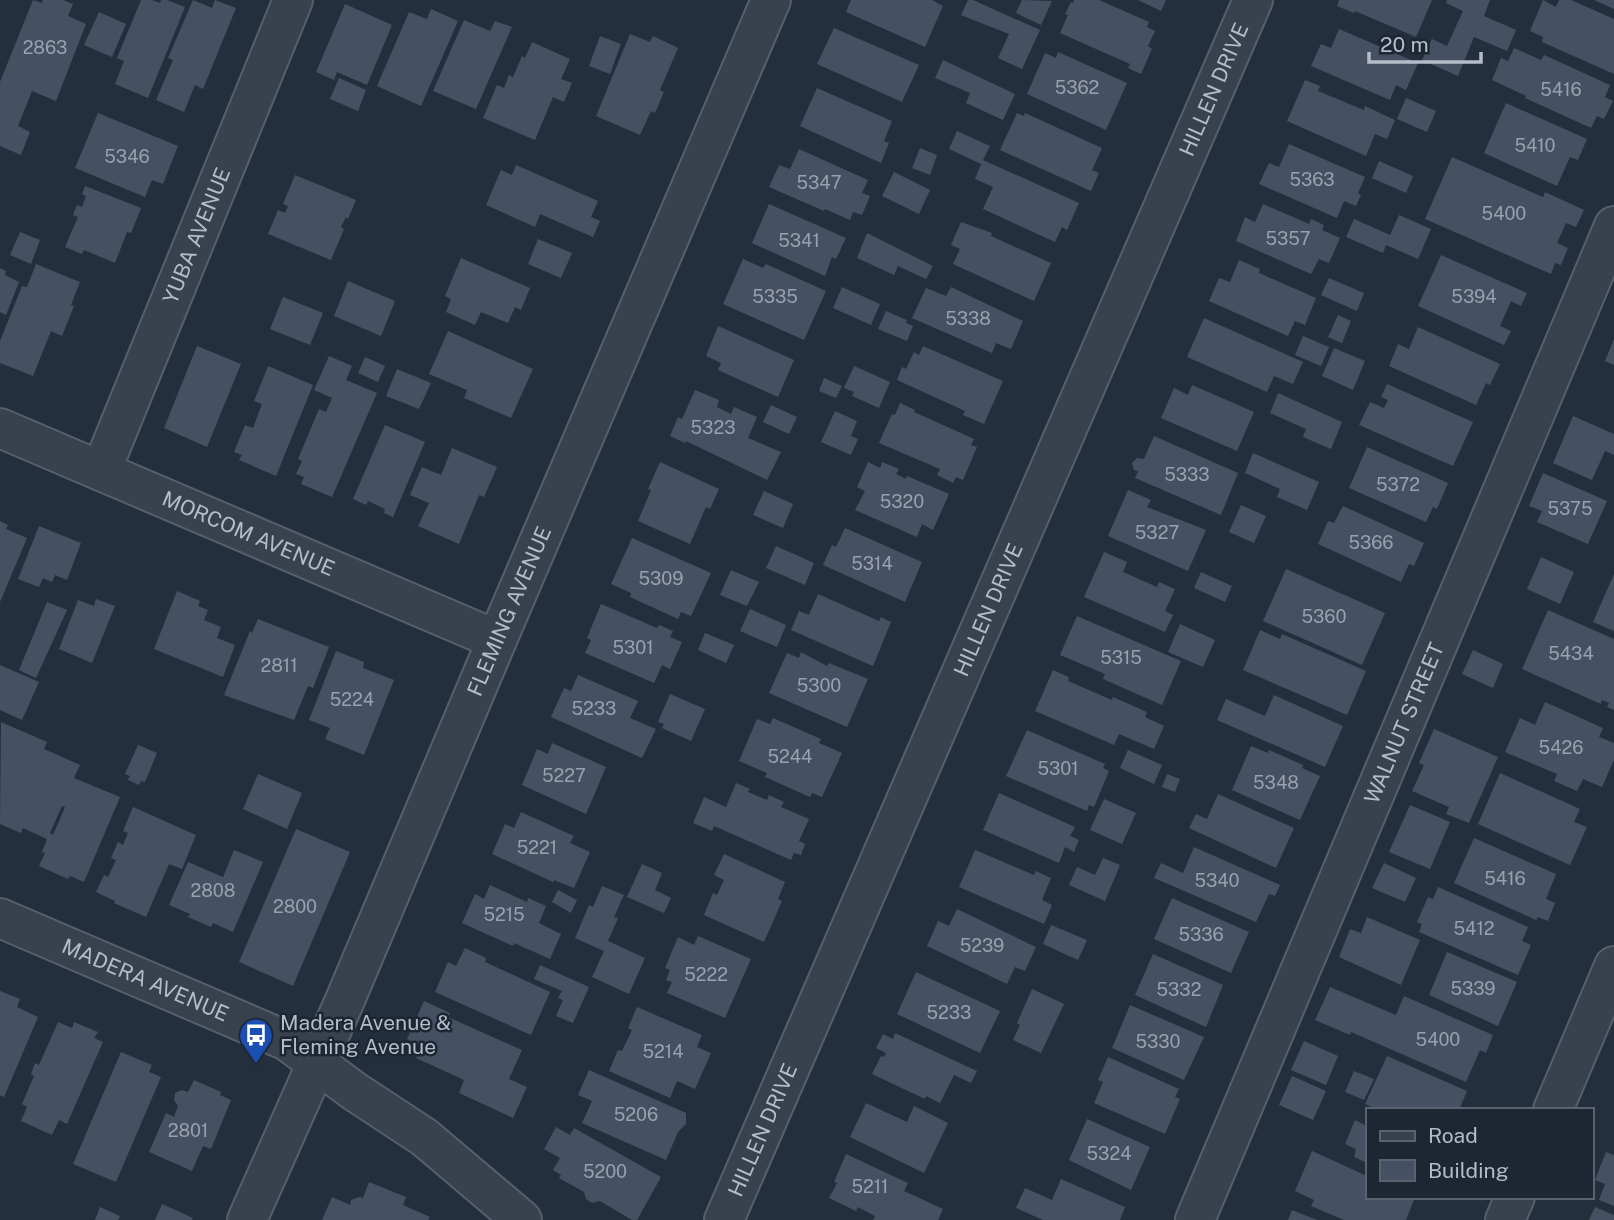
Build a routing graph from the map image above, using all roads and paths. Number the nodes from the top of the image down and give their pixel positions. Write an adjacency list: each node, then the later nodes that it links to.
1 (293, 0): 6 (street, YUBA AVENUE)
2 (771, 0): 7 (street, FLEMING AVENUE)
3 (1253, 0): 15 (street, HILLEN DRIVE)
4 (1614, 226): 16 (street, WALNUT STREET)
5 (0, 428): 6 (street, MORCOM AVENUE)
6 (101, 471): 7 (street, MORCOM AVENUE)
7 (497, 640): 10 (street, FLEMING AVENUE)
8 (0, 918): 10 (street, MADERA AVENUE)
9 (1614, 966): 11 (street)
10 (317, 1063): 13 (street, FLEMING AVENUE); 14 (street, MADERA AVENUE)
11 (1554, 1108)
12 (1514, 1199): 17 (street)
13 (247, 1220)
14 (522, 1220)
15 (724, 1220)
16 (1195, 1220)
17 (1505, 1220)

